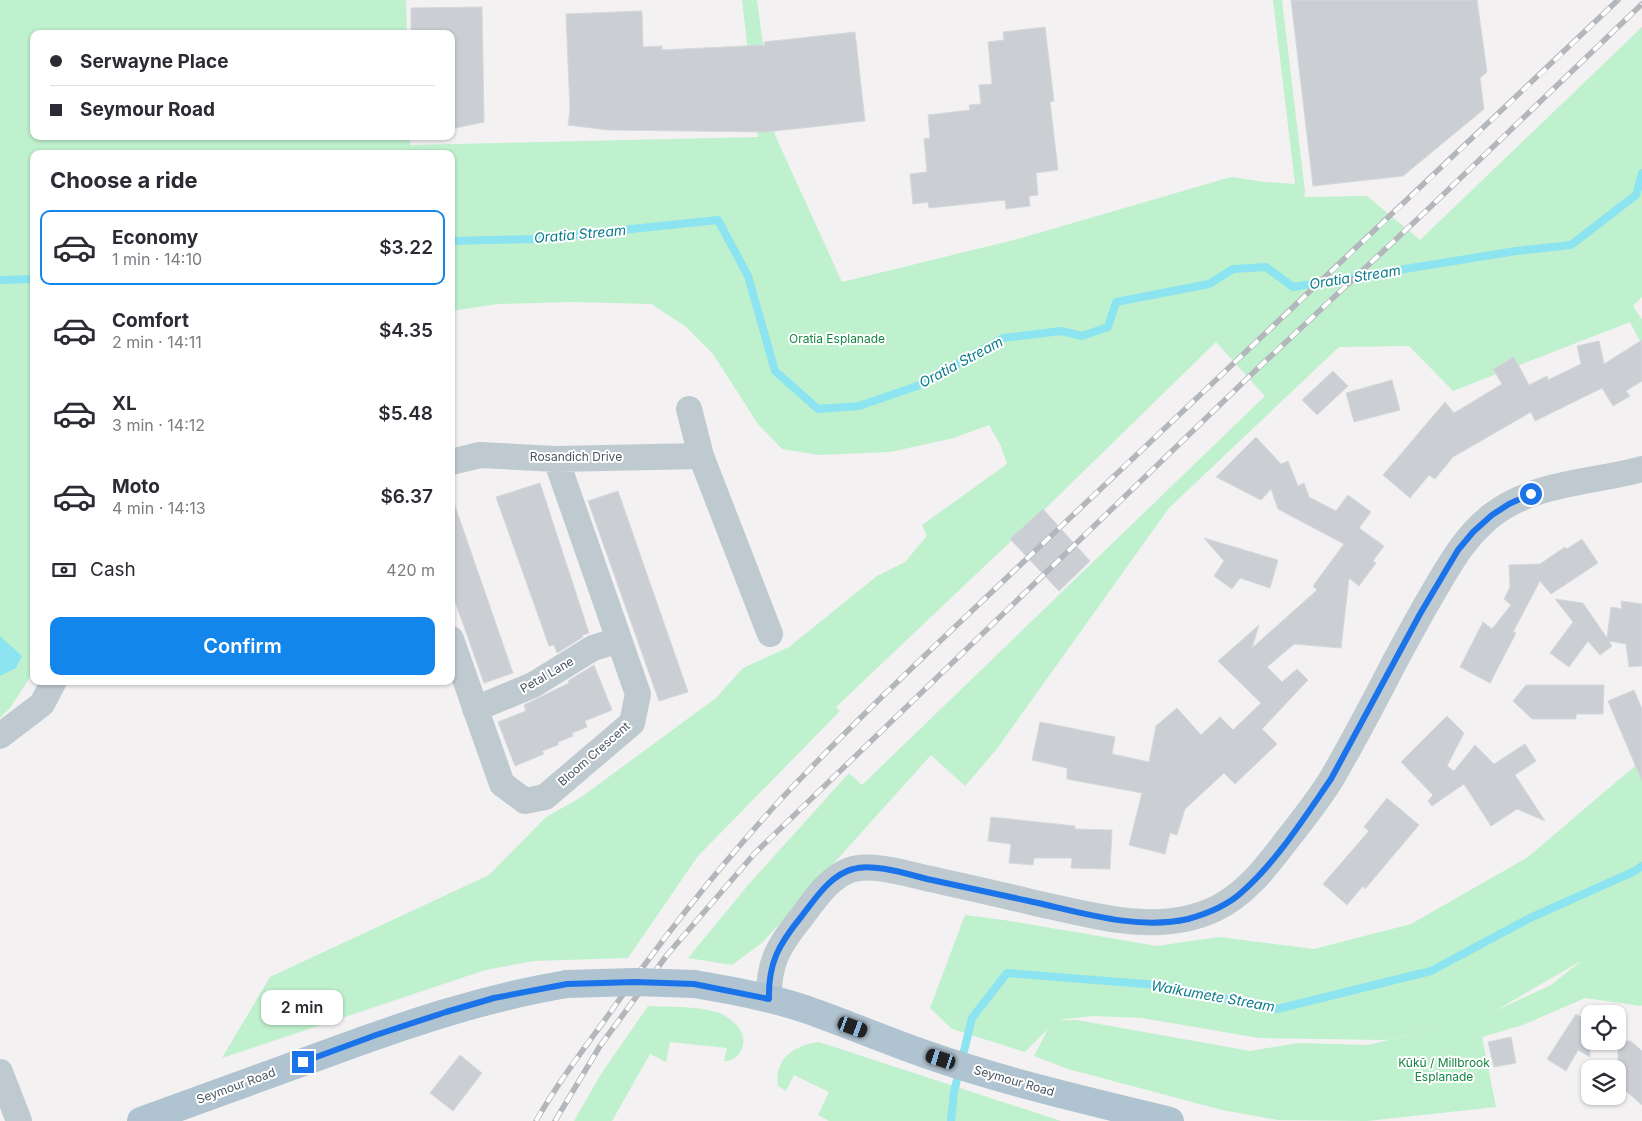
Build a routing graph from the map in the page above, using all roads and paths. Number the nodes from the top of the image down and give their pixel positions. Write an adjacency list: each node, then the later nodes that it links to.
1 (689, 408): 2 (street)
2 (701, 456): 3 (street, Rosandich Drive); 6 (street)
3 (556, 459): 4 (street, Rosandich Drive); 7 (street, Bloom Crescent)
4 (455, 461)
5 (1642, 469): 12 (street)
6 (770, 634)
7 (619, 640): 10 (street, Petal Lane); 10 (street, Bloom Crescent)
8 (455, 651): 10 (street, Bloom Crescent)
9 (52, 685): 11 (street)
10 (475, 709)
11 (0, 736)
12 (769, 999): 15 (main road, Seymour Road, bridge); 16 (main road, Seymour Road)
13 (0, 1072): 14 (street)
14 (19, 1121)
15 (141, 1121)
16 (1170, 1121)

